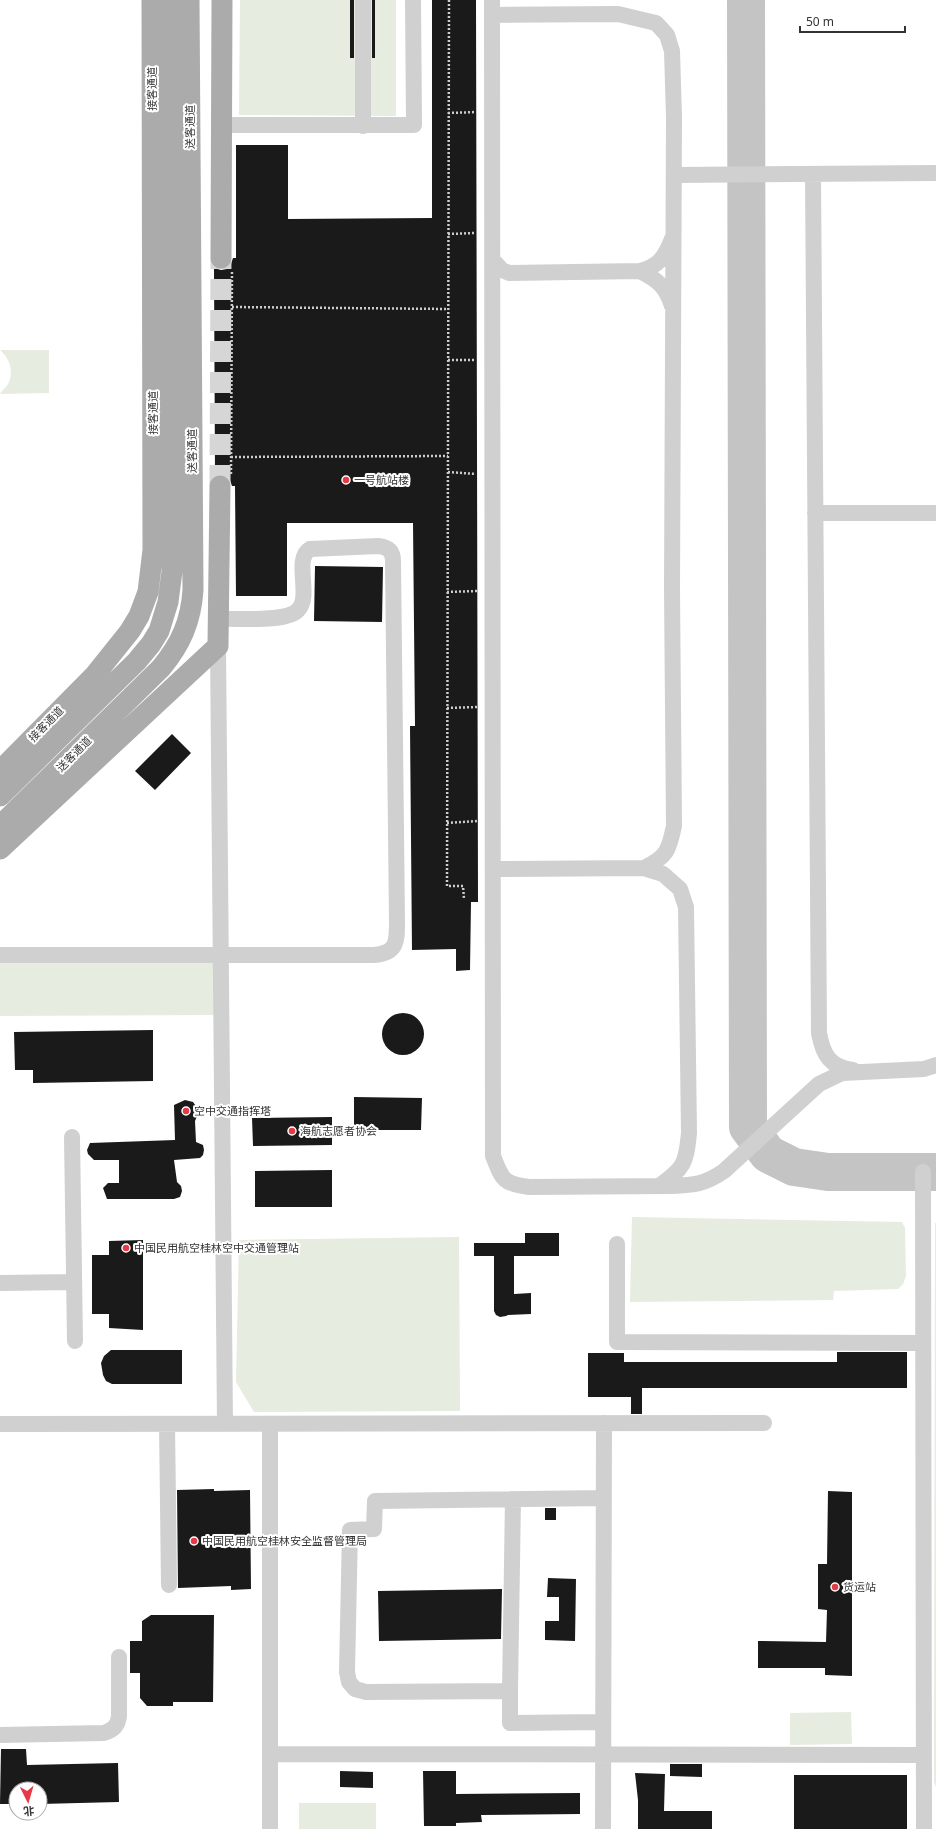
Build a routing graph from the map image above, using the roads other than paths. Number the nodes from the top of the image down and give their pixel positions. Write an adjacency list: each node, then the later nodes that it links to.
1 (152, 0): 25 (main road, 接客通道)
2 (173, 0): 26 (main road, 送客通道)
3 (189, 0): 27 (main road, 送客通道)
4 (222, 0): 8 (main road)
5 (363, 0): 9 (street)
6 (413, 0): 9 (street)
7 (492, 8): 12 (street); 14 (street)
8 (221, 126): 9 (street); 15 (main road)
9 (363, 126)
10 (936, 173): 11 (street)
11 (813, 174): 12 (street); 21 (street)
12 (674, 175): 13 (street)
13 (674, 236): 16 (street); 19 (street)
14 (493, 260): 17 (street); 18 (street)
15 (227, 261)
16 (640, 271): 17 (street); 19 (street)
17 (510, 273): 18 (street)
18 (494, 289): 30 (street)
19 (674, 311): 29 (street)
20 (225, 482): 23 (main road)
21 (815, 513): 22 (street); 34 (street)
22 (936, 514)
23 (219, 619): 24 (main road); 31 (street)
24 (218, 646): 28 (main road); 31 (street)
25 (0, 771)
26 (0, 796)
27 (0, 826)
28 (0, 849)
29 (644, 868): 30 (street); 37 (street)
30 (493, 869): 37 (street)
31 (221, 954): 32 (street); 47 (street)
32 (0, 955)
33 (936, 1065): 34 (street)
34 (859, 1071): 37 (street)
35 (72, 1137): 39 (street)
36 (923, 1172): 42 (street)
37 (659, 1186)
38 (617, 1244): 42 (street)
39 (74, 1282): 40 (street); 41 (street)
40 (0, 1283)
41 (75, 1341)
42 (923, 1342): 58 (street)
43 (604, 1423): 44 (street); 48 (street); 49 (street)
44 (764, 1423)
45 (0, 1424): 46 (street)
46 (167, 1424): 47 (street); 51 (street)
47 (225, 1424): 48 (street)
48 (270, 1424): 56 (street)
49 (604, 1498): 50 (street); 54 (street)
50 (513, 1499): 53 (street); 53 (street)
51 (169, 1586)
52 (119, 1657): 55 (street)
53 (510, 1691): 54 (street)
54 (603, 1722): 57 (street)
55 (0, 1735)
56 (270, 1754): 57 (street); 60 (street)
57 (603, 1754): 58 (street); 61 (street)
58 (924, 1755): 59 (street)
59 (928, 1819)
60 (270, 1829)
61 (603, 1829)

